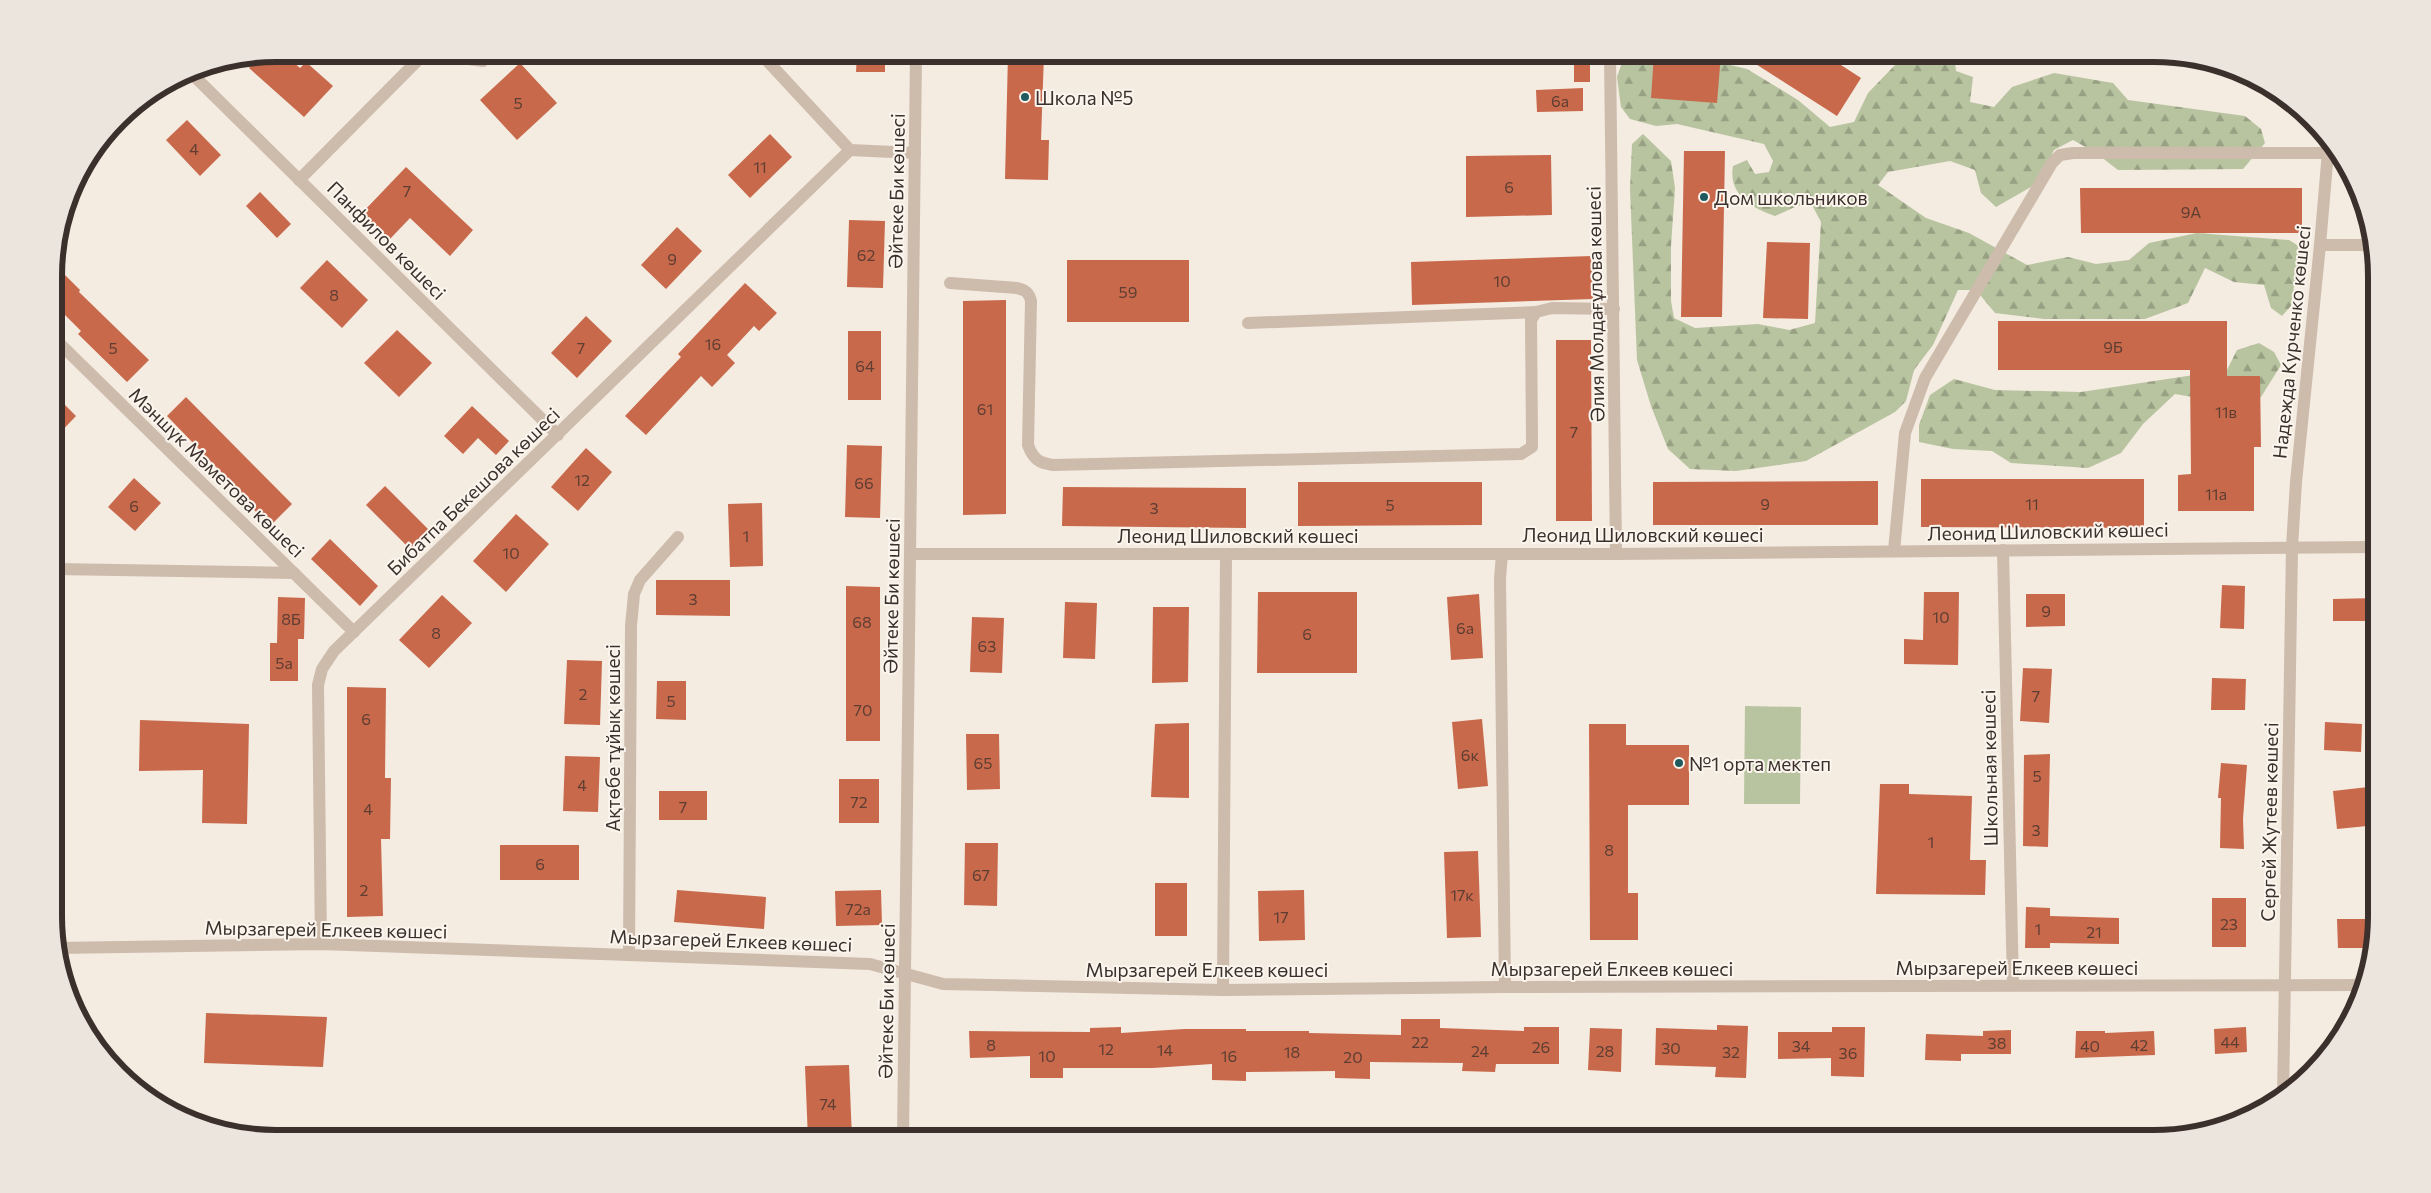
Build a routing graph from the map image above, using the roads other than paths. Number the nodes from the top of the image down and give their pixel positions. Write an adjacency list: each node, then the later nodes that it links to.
1 (416, 62): 9 (street)
2 (768, 62): 6 (street)
3 (916, 62): 7 (street, Әйтеке Би көшесі)
4 (1610, 62): 13 (street, Әлия Молдағұлова көшесі)
5 (196, 78): 9 (street, Панфилов көшесі)
6 (850, 150): 7 (street); 17 (street, Бибатпа Бекешова көшесі)
7 (915, 152): 23 (street, Әйтеке Би көшесі)
8 (2328, 154): 10 (street, Надежда Курченко көшесі); 22 (street)
9 (299, 180): 17 (street, Панфилов көшесі)
10 (2320, 245): 11 (street); 19 (street, Надежда Курченко көшесі)
11 (2367, 246)
12 (950, 283): 14 (street)
13 (1614, 309): 14 (street); 26 (street, Әлия Молдағұлова көшесі)
14 (1536, 312): 15 (street)
15 (1248, 322)
16 (62, 346): 28 (street, Мәншүк Мәметова көшесі)
17 (558, 435): 29 (street, Бибатпа Бекешова көшесі)
18 (678, 536): 32 (street, Ақтөбе тұйық көшесі)
19 (2292, 547): 20 (street, Леонид Шиловский көшесі); 21 (street, Леонид Шиловский көшесі); 35 (street, Сергей Жутеев көшесі)
20 (2368, 547)
21 (2003, 550): 22 (street, Леонид Шиловский көшесі); 34 (street, Школьная көшесі)
22 (1894, 551): 26 (street, Леонид Шиловский көшесі)
23 (910, 554): 24 (street, Леонид Шиловский көшесі); 33 (street, Әйтеке Би көшесі)
24 (1226, 554): 25 (street, Леонид Шиловский көшесі); 38 (street)
25 (1502, 554): 26 (street, Леонид Шиловский көшесі); 37 (street)
26 (1616, 554)
27 (62, 570): 28 (street)
28 (294, 573): 29 (street, Мәншүк Мәметова көшесі)
29 (354, 632): 30 (street, Бибатпа Бекешова көшесі)
30 (321, 944): 31 (street, Мырзагерей Елкеев көшесі); 32 (street, Мырзагерей Елкеев көшесі)
31 (65, 948)
32 (629, 955): 33 (street, Мырзагерей Елкеев көшесі)
33 (905, 974): 38 (street, Мырзагерей Елкеев көшесі); 40 (street, Әйтеке Би көшесі)
34 (2013, 985): 35 (street, Мырзагерей Елкеев көшесі); 37 (street, Мырзагерей Елкеев көшесі)
35 (2285, 985): 36 (street, Мырзагерей Елкеев көшесі); 39 (street, Сергей Жутеев көшесі)
36 (2357, 985)
37 (1506, 987): 38 (street, Мырзагерей Елкеев көшесі)
38 (1222, 990)
39 (2283, 1087)
40 (903, 1130)

